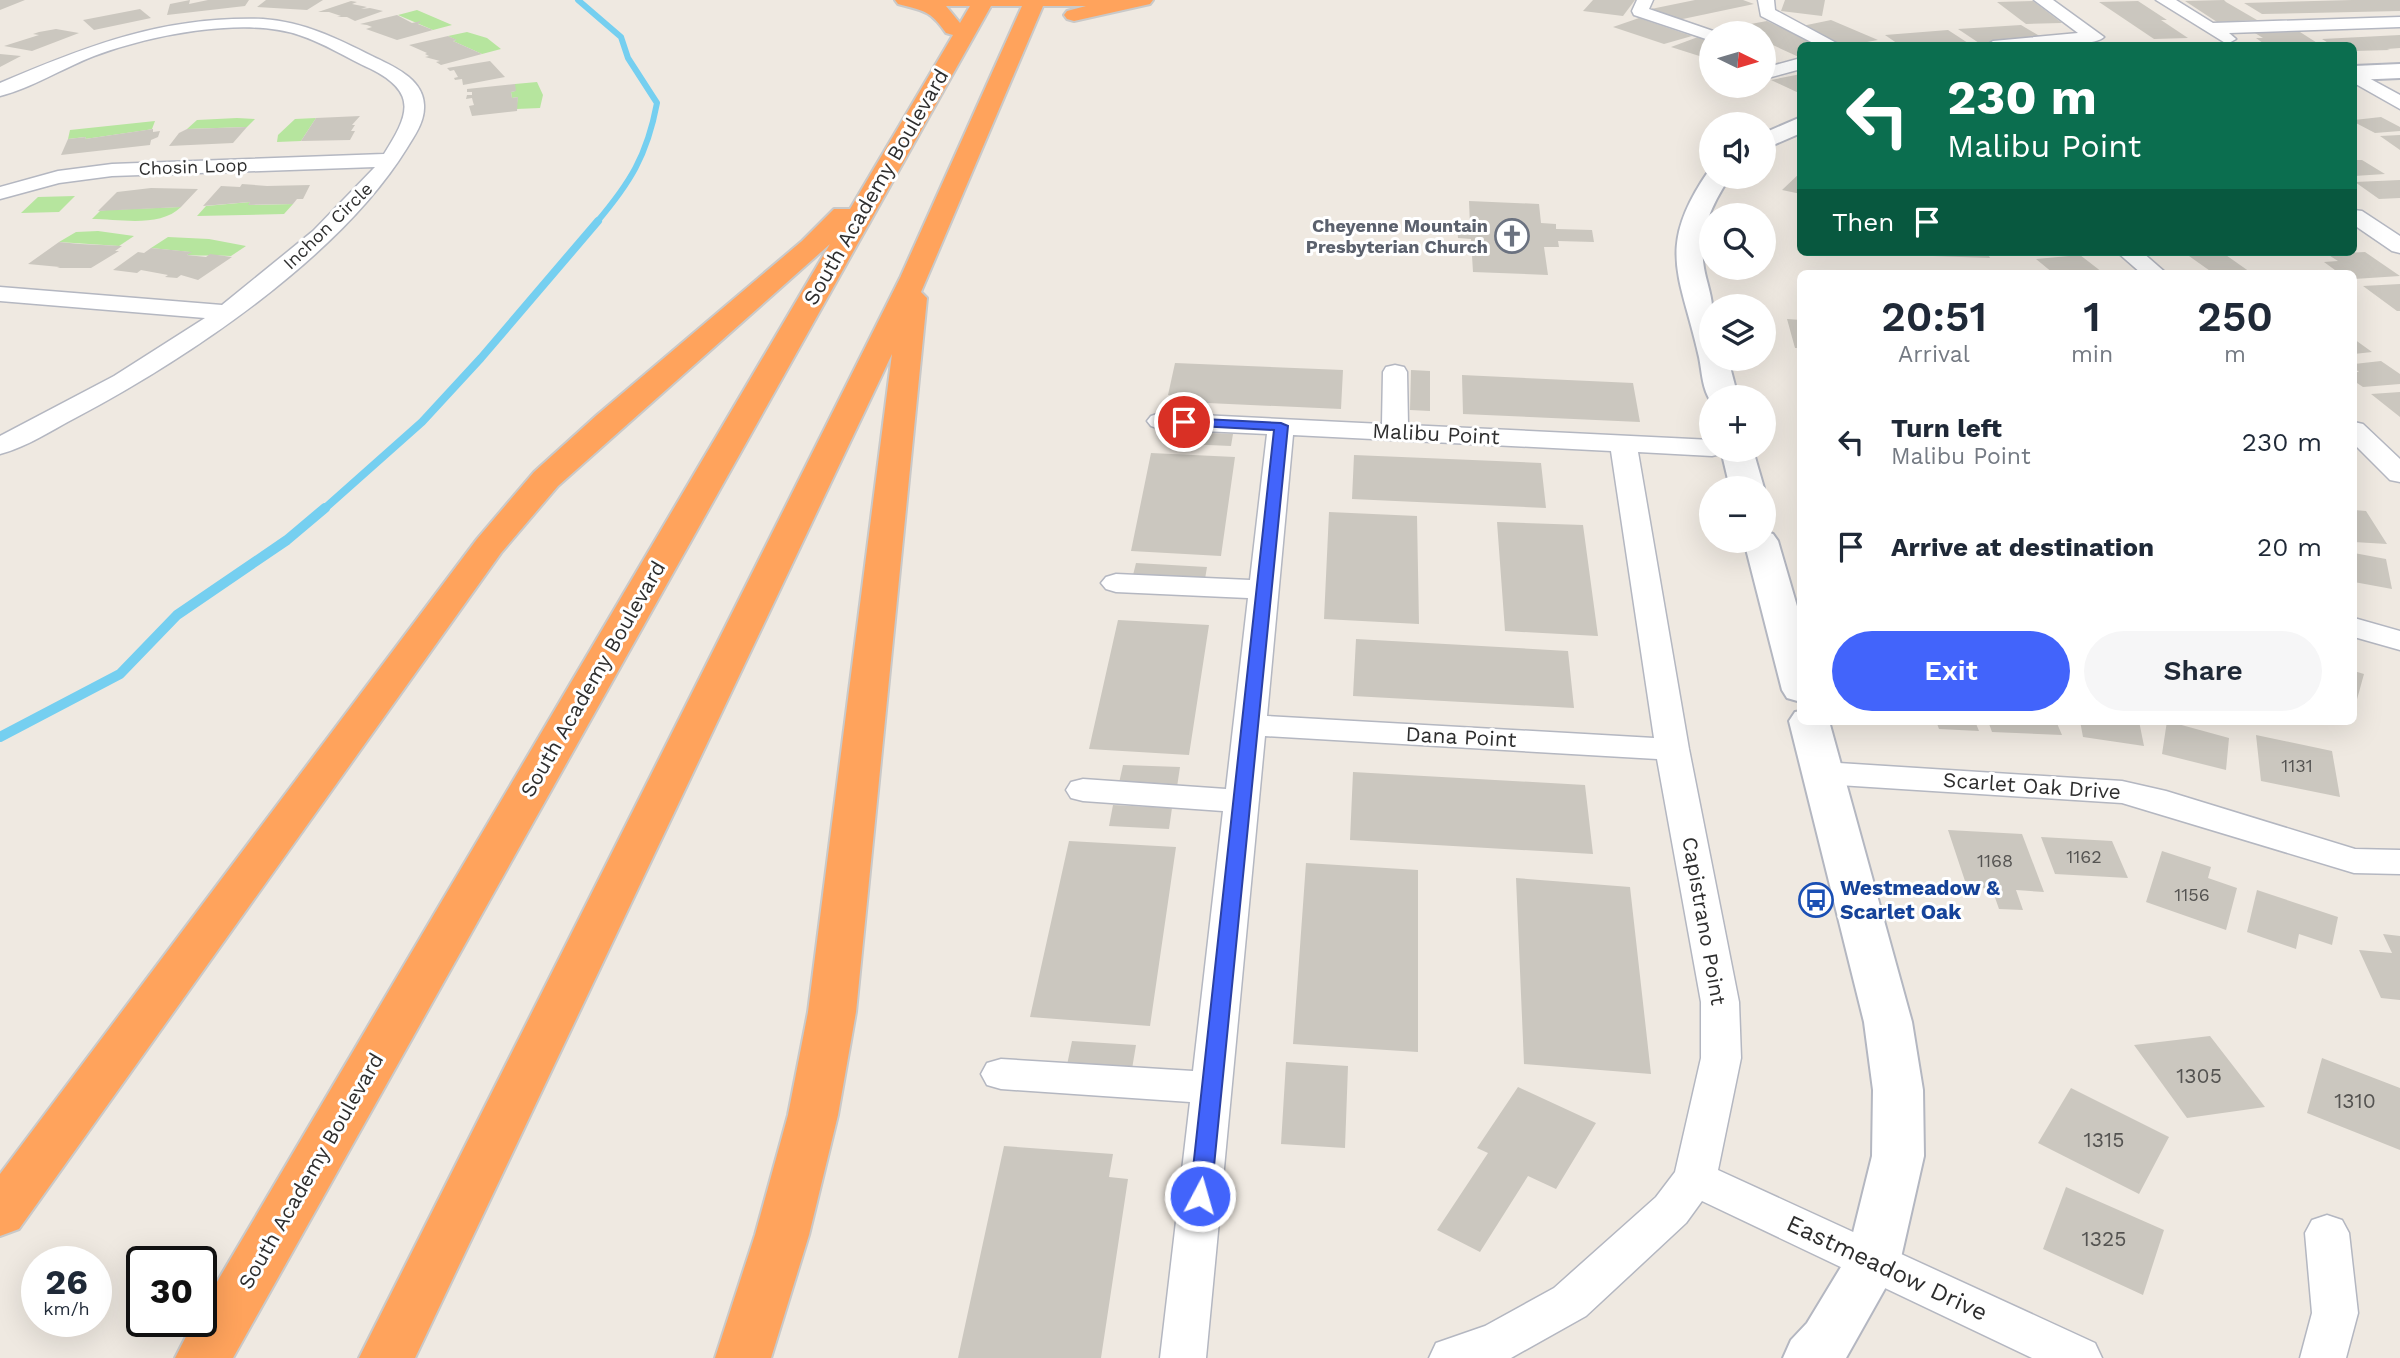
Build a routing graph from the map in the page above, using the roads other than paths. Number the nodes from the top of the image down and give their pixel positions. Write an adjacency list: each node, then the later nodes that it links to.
1 (905, 0): 17 (highway)
2 (940, 0): 9 (highway)
3 (1098, 0): 10 (highway)
4 (1143, 0): 10 (highway)
5 (1646, 0): 13 (street)
6 (1766, 0): 14 (street)
7 (2042, 0): 15 (street)
8 (2164, 0): 12 (street)
9 (984, 1): 10 (highway); 17 (highway, South Academy Boulevard)
10 (1044, 12): 36 (highway)
11 (2400, 22): 12 (street)
12 (2209, 28): 16 (street)
13 (1699, 31)
14 (1826, 42)
15 (2038, 42)
16 (2230, 42)
17 (958, 46): 29 (highway, South Academy Boulevard)
18 (1776, 58): 19 (street)
19 (1797, 64): 20 (street)
20 (1776, 70)
21 (2400, 71): 22 (street)
22 (2357, 74)
23 (2357, 76): 25 (street)
24 (0, 90): 28 (street, Inchon Circle)
25 (2400, 103)
26 (1797, 126): 27 (street)
27 (1776, 136)
28 (389, 160): 31 (street, Chosin Loop); 39 (street, Inchon Circle)
29 (889, 164): 65 (highway); 69 (highway, South Academy Boulevard)
30 (1708, 189): 38 (street)
31 (0, 193)
32 (2357, 218): 33 (street)
33 (2400, 246)
34 (2134, 256): 35 (street)
35 (2151, 270)
36 (914, 278): 68 (highway); 70 (highway)
37 (0, 293): 39 (street)
38 (1699, 306)
39 (229, 313): 46 (street, Inchon Circle)
40 (1395, 372): 43 (street)
41 (1160, 421): 42 (street, Malibu Point)
42 (1281, 426): 43 (street, Malibu Point); 51 (street)
43 (1395, 432): 45 (street, Malibu Point)
44 (2357, 433): 48 (street)
45 (1623, 444): 47 (street, Malibu Point); 57 (street, Capistrano Point)
46 (0, 446)
47 (1699, 447)
48 (2400, 474)
49 (1764, 553): 54 (street)
50 (1116, 583): 51 (street)
51 (1264, 590): 55 (street)
52 (2357, 628): 53 (street)
53 (2400, 641)
54 (1797, 676)
55 (1250, 725): 57 (street, Dana Point); 60 (street)
56 (1810, 725): 58 (street)
57 (1672, 749): 64 (street, Capistrano Point)
58 (1823, 773): 61 (street, Scarlet Oak Drive); 67 (street)
59 (1083, 790): 60 (street)
60 (1242, 801): 63 (street)
61 (2400, 862)
62 (1001, 1074): 63 (street)
63 (1212, 1088): 71 (street)
64 (1695, 1178): 67 (street, Eastmeadow Drive); 72 (street, Capistrano Point)
65 (0, 1214)
66 (2327, 1233): 75 (street)
67 (1873, 1262): 73 (street); 74 (street, Eastmeadow Drive)
68 (398, 1335)
69 (203, 1358)
70 (743, 1358)
71 (1183, 1358)
72 (1452, 1358)
73 (1811, 1358)
74 (2079, 1358)
75 (2323, 1358)

